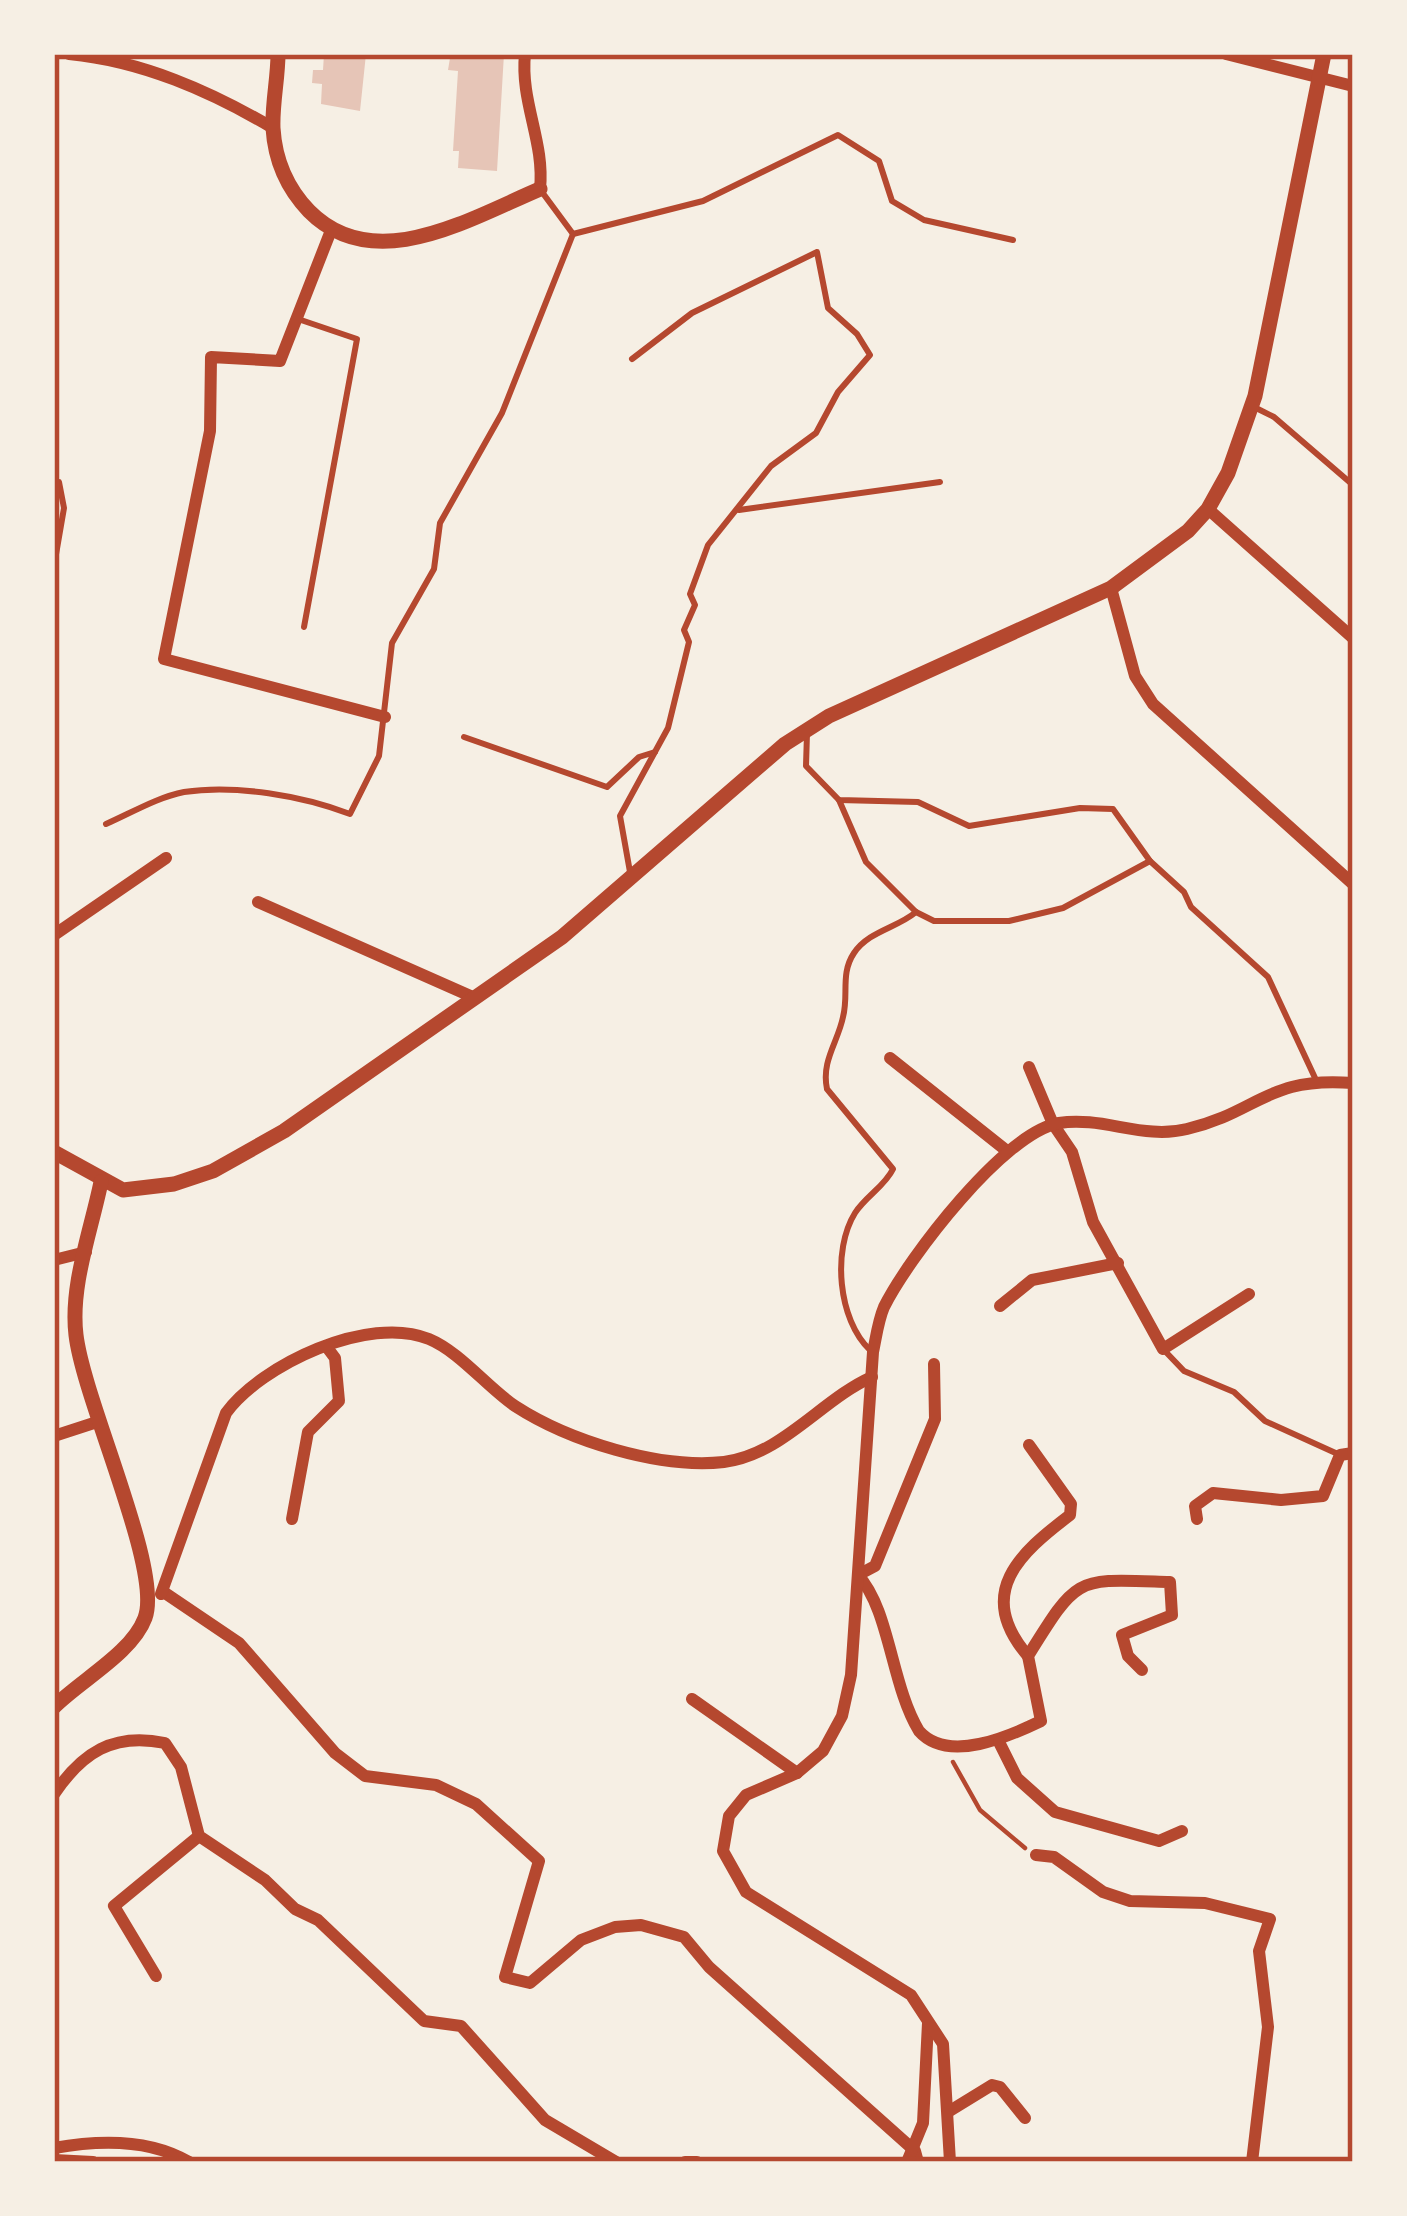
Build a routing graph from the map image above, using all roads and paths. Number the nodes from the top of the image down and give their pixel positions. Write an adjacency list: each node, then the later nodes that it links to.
1 (68, 54): 8 (street)
2 (278, 54): 8 (street)
3 (525, 54): 9 (street)
4 (1226, 54): 6 (street)
5 (1324, 54): 6 (street)
6 (1322, 80): 7 (street); 15 (street)
7 (1353, 86)
8 (273, 128): 10 (street)
9 (540, 189): 10 (street); 11 (lane)
10 (330, 233): 13 (street)
11 (573, 234): 12 (lane); 25 (lane)
12 (1013, 240)
13 (298, 319): 23 (lane); 25 (street)
14 (632, 359): 20 (lane)
15 (1251, 406): 18 (lane); 19 (street)
16 (54, 482): 21 (lane)
17 (940, 482): 20 (lane)
18 (1353, 485)
19 (1208, 509): 22 (street); 24 (street)
20 (735, 511): 28 (lane)
21 (54, 566)
22 (1111, 588): 26 (street); 34 (street)
23 (304, 627)
24 (1353, 638)
25 (385, 717): 30 (lane)
26 (807, 729): 29 (lane); 33 (street)
27 (464, 737): 28 (lane)
28 (657, 752): 33 (lane)
29 (838, 800): 32 (lane); 36 (lane)
30 (106, 824)
31 (166, 858): 37 (street)
32 (1150, 861): 36 (lane); 41 (lane)
33 (631, 881): 38 (street)
34 (1353, 884)
35 (258, 902): 38 (street)
36 (916, 912): 54 (lane)
37 (54, 935)
38 (475, 998): 46 (street)
39 (890, 1058): 44 (street)
40 (1029, 1066): 43 (street)
41 (1316, 1080): 42 (street); 43 (street)
42 (1353, 1083)
43 (1053, 1124): 44 (street); 49 (street)
44 (1007, 1151): 54 (street)
45 (54, 1152): 46 (street)
46 (101, 1182): 47 (street)
47 (86, 1252): 48 (street); 57 (street)
48 (54, 1260)
49 (1118, 1263): 51 (street); 53 (street)
50 (1249, 1294): 53 (street)
51 (1000, 1306)
52 (326, 1346): 56 (street); 61 (street); 64 (street)
53 (1163, 1349): 60 (lane)
54 (873, 1352): 56 (street)
55 (934, 1364): 63 (street)
56 (872, 1377): 63 (street)
57 (97, 1422): 58 (street); 64 (street)
58 (54, 1436)
59 (1030, 1445): 65 (street)
60 (1346, 1454): 62 (street)
61 (292, 1519)
62 (1197, 1520)
63 (858, 1575): 70 (street); 71 (street)
64 (158, 1595): 68 (street); 81 (street)
65 (1028, 1656): 66 (street); 69 (street)
66 (1142, 1670)
67 (692, 1699): 71 (street)
68 (54, 1707)
69 (999, 1742): 70 (street); 73 (street)
70 (947, 1745): 75 (path)
71 (797, 1773): 77 (street)
72 (54, 1794): 74 (street)
73 (1182, 1831)
74 (199, 1836): 76 (street); 85 (street)
75 (1036, 1855): 87 (street)
76 (156, 1976)
77 (928, 2018): 78 (street); 81 (street)
78 (948, 2111): 79 (street); 86 (street)
79 (1025, 2118)
80 (54, 2148): 84 (street)
81 (914, 2158)
82 (54, 2160): 83 (street)
83 (94, 2162)
84 (189, 2162)
85 (616, 2162)
86 (950, 2162)
87 (1252, 2162)

